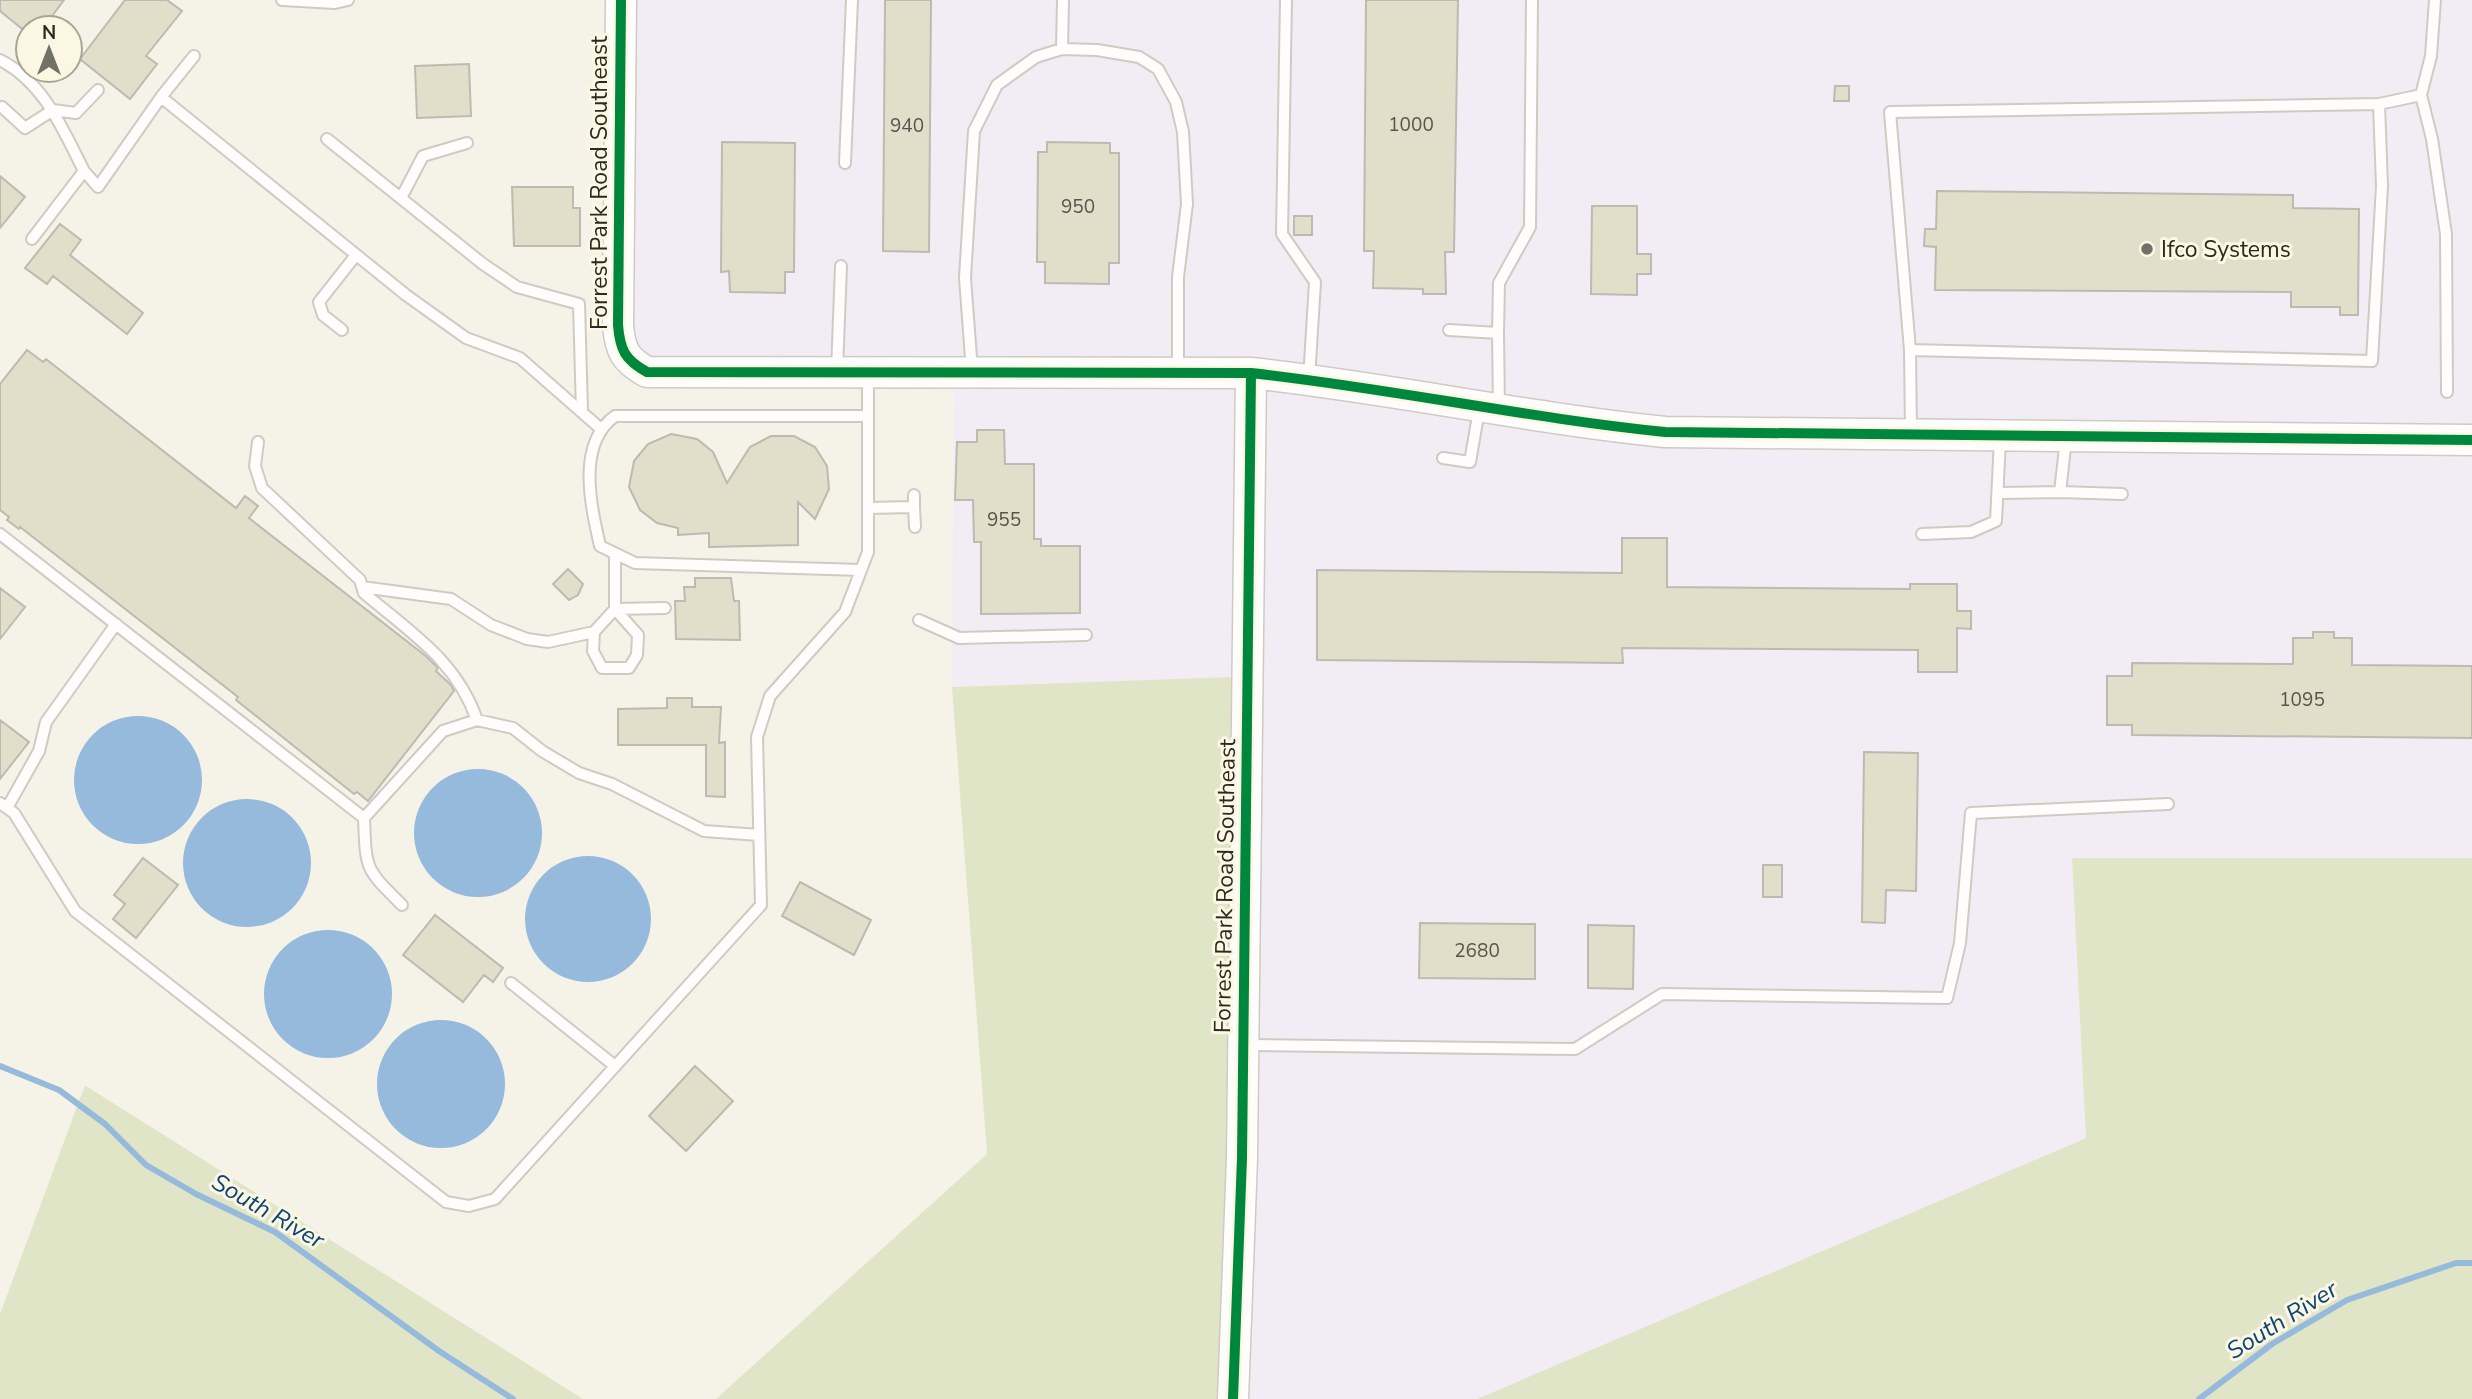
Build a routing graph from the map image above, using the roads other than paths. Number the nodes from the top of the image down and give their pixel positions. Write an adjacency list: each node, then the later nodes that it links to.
1 (282, 0): 2 (lane)
2 (348, 0)
3 (621, 0): 30 (street, Forrest Park Road Southeast)
4 (852, 0): 20 (lane)
5 (1063, 0): 9 (lane)
6 (1286, 0): 35 (lane)
7 (1532, 0): 28 (lane)
8 (2435, 0): 13 (lane)
9 (1062, 49): 32 (lane); 33 (lane)
10 (194, 56): 14 (lane)
11 (0, 60): 17 (lane)
12 (98, 90): 17 (lane)
13 (2421, 95): 15 (lane); 36 (lane)
14 (161, 97): 21 (lane); 24 (lane)
15 (2379, 104): 29 (lane); 29 (lane)
16 (2, 107): 17 (lane)
17 (53, 110): 21 (lane)
18 (327, 139): 22 (lane)
19 (467, 143): 22 (lane)
20 (845, 163)
21 (84, 171): 23 (lane)
22 (401, 198): 38 (lane)
23 (32, 239)
24 (356, 255): 26 (lane); 38 (lane)
25 (841, 266): 30 (lane)
26 (342, 330)
27 (1449, 330): 28 (lane)
28 (1498, 334): 37 (lane)
29 (1910, 350): 41 (lane)
30 (837, 370): 31 (street)
31 (868, 371): 32 (street); 39 (lane)
32 (972, 371): 33 (street)
33 (1178, 373): 34 (street)
34 (1251, 373): 35 (street); 72 (street, Forrest Park Road Southeast)
35 (1309, 379): 37 (street)
36 (2447, 392)
37 (1489, 409): 41 (street); 46 (lane)
38 (582, 412): 40 (lane)
39 (868, 416): 40 (lane); 52 (lane)
40 (601, 429): 56 (lane)
41 (1911, 435): 42 (street)
42 (2001, 436): 43 (street); 48 (lane)
43 (2066, 436): 44 (street); 47 (lane)
44 (2472, 440)
45 (258, 442): 58 (lane)
46 (1443, 458)
47 (2060, 492): 48 (lane); 49 (lane)
48 (1998, 493): 55 (lane)
49 (2122, 494)
50 (914, 495): 51 (lane)
51 (914, 507): 52 (lane); 53 (lane)
52 (868, 508): 57 (lane)
53 (915, 527)
54 (0, 534): 62 (lane)
55 (1922, 534)
56 (615, 554): 57 (lane); 60 (lane)
57 (861, 570): 69 (lane)
58 (362, 587): 63 (lane); 65 (lane)
59 (665, 608): 60 (lane)
60 (615, 609): 63 (lane); 63 (lane)
61 (919, 620): 64 (lane)
62 (116, 624): 67 (lane); 68 (lane)
63 (594, 632)
64 (1086, 635)
65 (477, 720): 68 (lane); 69 (lane)
66 (2168, 803): 72 (lane)
67 (3, 805): 73 (lane)
68 (364, 818): 70 (lane)
69 (759, 835): 73 (lane)
70 (402, 905)
71 (511, 983): 73 (lane)
72 (1244, 1045): 74 (street, Forrest Park Road Southeast)
73 (615, 1066)
74 (1233, 1399)

